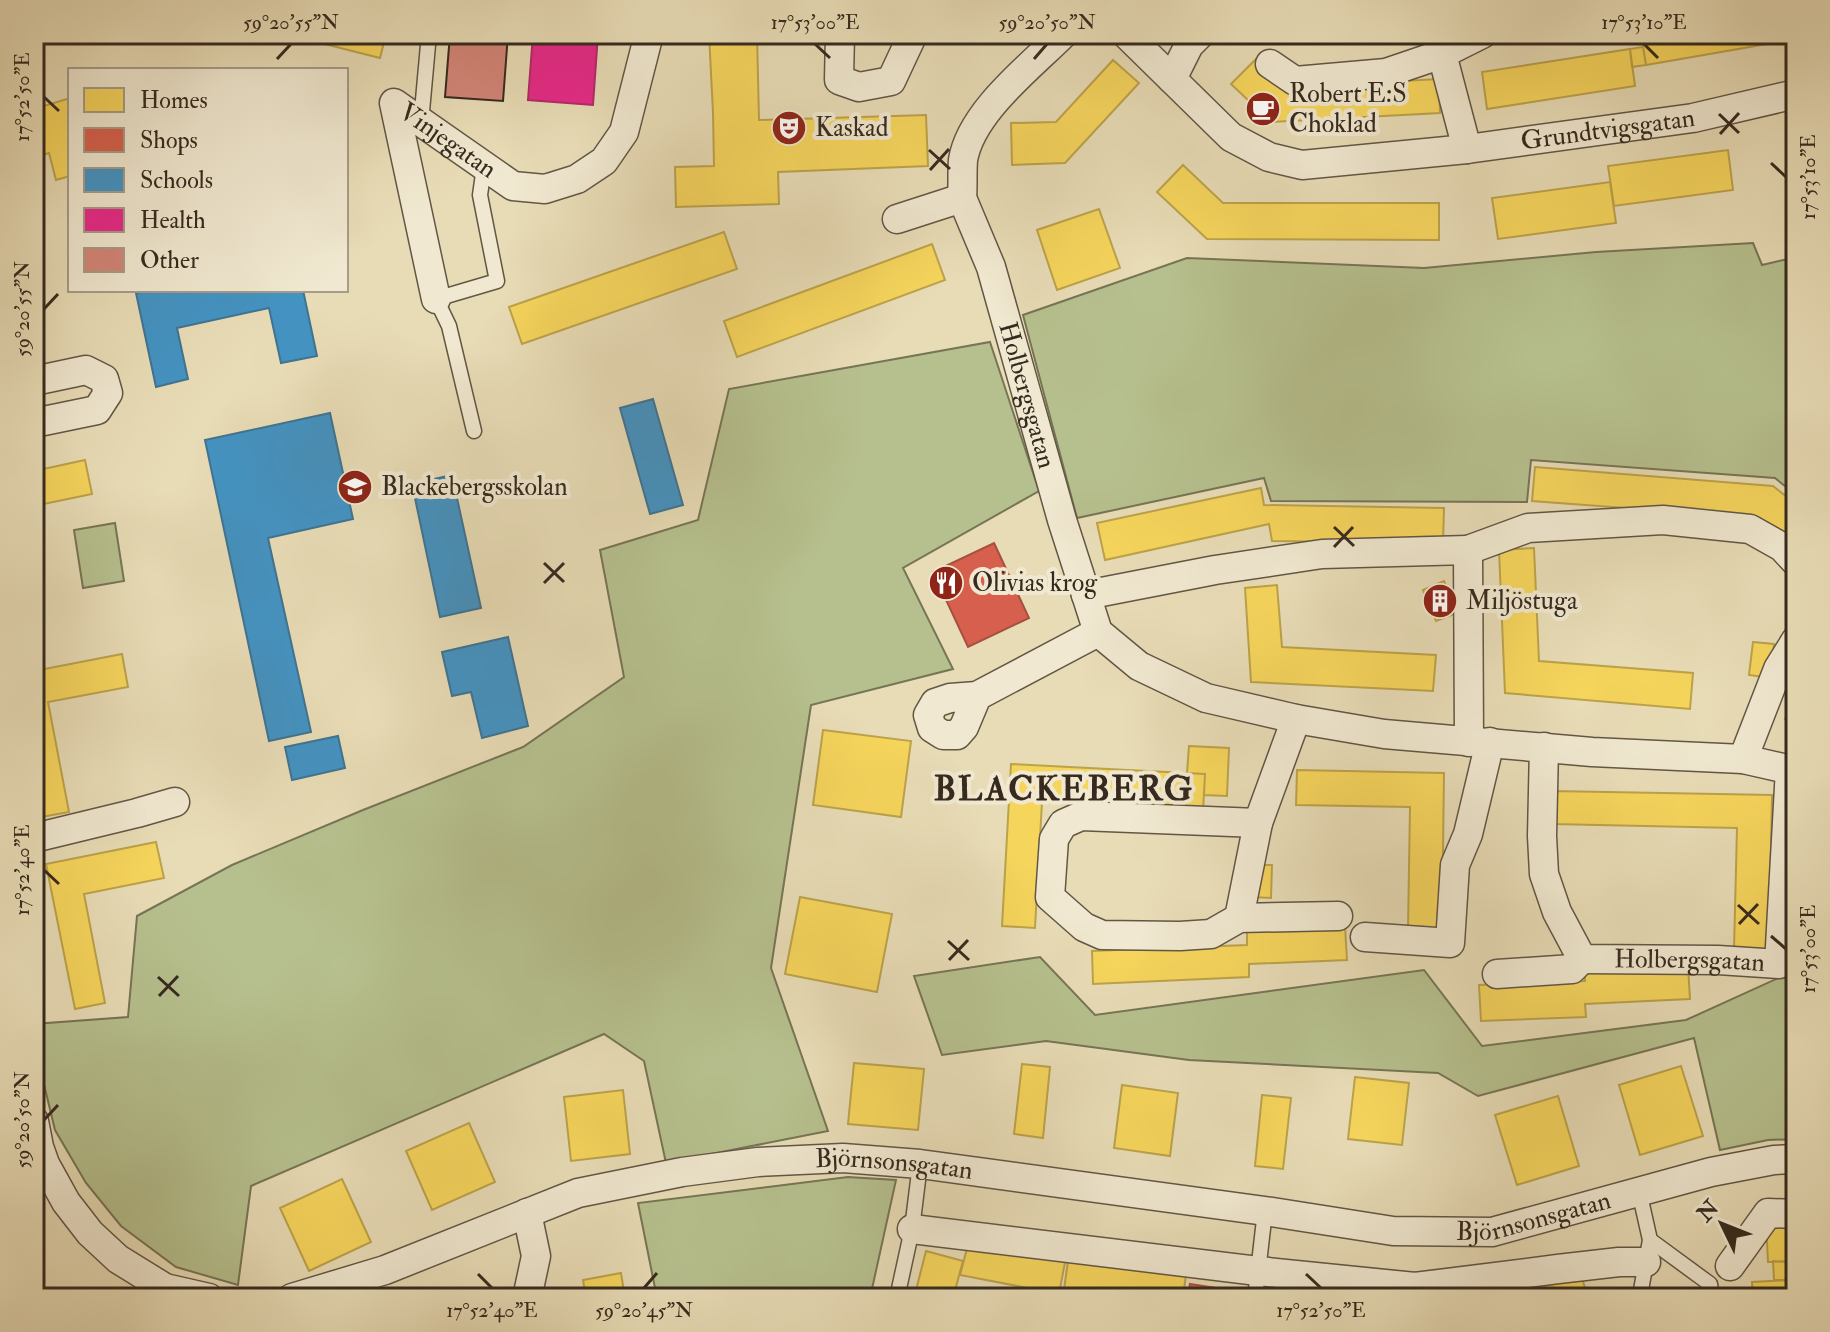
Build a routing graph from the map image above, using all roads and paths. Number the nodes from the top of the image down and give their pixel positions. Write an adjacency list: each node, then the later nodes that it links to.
1 (429, 34): 13 (lane)
2 (649, 34): 15 (street, Vinjegatan)
3 (840, 34): 4 (street)
4 (913, 34)
5 (1063, 34): 16 (street, Holbergsgatan)
6 (1126, 34): 11 (street, Grundtvigsgatan)
7 (1200, 34): 11 (street)
8 (1482, 34): 9 (street)
9 (1440, 44): 10 (street); 14 (street)
10 (1270, 64)
11 (1172, 79): 14 (street, Grundtvigsgatan)
12 (1796, 94): 14 (street, Grundtvigsgatan)
13 (421, 122): 15 (street, Vinjegatan); 18 (street, Vinjegatan)
14 (1467, 149)
15 (484, 167): 18 (lane)
16 (962, 198): 17 (street); 24 (street, Holbergsgatan)
17 (897, 219)
18 (436, 299): 21 (lane)
19 (34, 381): 20 (street)
20 (34, 423)
21 (474, 431)
22 (1468, 550): 23 (street); 24 (street); 30 (street)
23 (1796, 562)
24 (1086, 595): 25 (street, Holbergsgatan)
25 (1098, 632): 28 (street); 29 (street, Holbergsgatan)
26 (1796, 640): 27 (street)
27 (1787, 672): 32 (street)
28 (977, 696)
29 (1296, 719): 30 (street, Holbergsgatan); 35 (street)
30 (1479, 742): 31 (street, Holbergsgatan); 39 (street)
31 (1544, 747): 32 (street, Holbergsgatan); 40 (street, Holbergsgatan)
32 (1743, 759): 33 (street, Holbergsgatan)
33 (1793, 770): 40 (street, Holbergsgatan)
34 (175, 802): 36 (street)
35 (1258, 823): 38 (street); 38 (street)
36 (34, 838)
37 (1338, 916): 38 (street)
38 (1239, 918)
39 (1365, 937)
40 (1582, 959): 41 (street)
41 (1497, 974)
42 (34, 1121): 53 (street)
43 (1796, 1159): 45 (street, Björnsonsgatan)
44 (920, 1164): 46 (street, Björnsonsgatan); 47 (street, Björnsonsgatan); 49 (lane)
45 (1639, 1191): 46 (street, Björnsonsgatan); 50 (lane)
46 (1265, 1211): 52 (lane)
47 (527, 1213): 55 (street, Björnsonsgatan); 56 (street)
48 (1796, 1214): 51 (street)
49 (912, 1229): 52 (street, Björnsonsgatan); 57 (lane)
50 (1648, 1251): 52 (street, Björnsonsgatan); 58 (lane); 59 (lane)
51 (1730, 1266)
52 (1256, 1285)
53 (163, 1293): 54 (street)
54 (209, 1298)
55 (292, 1298)
56 (527, 1298)
57 (897, 1298)
58 (1643, 1298)
59 (1712, 1298)

